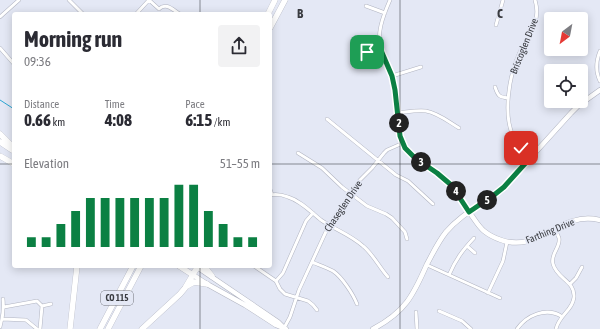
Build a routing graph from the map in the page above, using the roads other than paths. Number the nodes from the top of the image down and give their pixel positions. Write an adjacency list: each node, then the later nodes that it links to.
1 (19, 0): 17 (street)
2 (69, 0): 11 (street)
3 (149, 0): 10 (street); 12 (street)
4 (275, 0): 15 (highway)
5 (285, 0): 18 (highway)
6 (390, 0): 16 (street, Farthing Drive)
7 (504, 0): 19 (street)
8 (535, 0): 30 (street, Briscoglen Drive)
9 (366, 6): 16 (street)
10 (159, 9): 13 (street); 14 (street)
11 (81, 12)
12 (138, 12)
13 (158, 12)
14 (176, 12)
15 (268, 12)
16 (385, 13): 21 (street, Farthing Drive)
17 (0, 17)
18 (272, 25)
19 (496, 25)
20 (0, 48): 23 (street)
21 (380, 48): 24 (street); 26 (street, Farthing Drive)
22 (600, 51): 27 (street)
23 (12, 62)
24 (355, 65)
25 (421, 67): 26 (street)
26 (392, 76): 31 (street, Farthing Drive)
27 (600, 81)
28 (495, 87): 30 (street)
29 (600, 90): 41 (street)
30 (508, 98): 41 (street, Briscoglen Drive)
31 (397, 113): 33 (street); 36 (street, Farthing Drive)
32 (327, 119): 42 (street)
33 (459, 128)
34 (0, 134): 37 (highway)
35 (0, 142): 38 (highway)
36 (403, 143): 42 (street, Chaseglen Drive); 47 (street, Farthing Drive)
37 (12, 146)
38 (12, 150)
39 (298, 153): 44 (street)
40 (0, 156): 43 (highway)
41 (531, 157): 47 (street)
42 (378, 160): 44 (street, Chaseglen Drive); 46 (street)
43 (12, 163)
44 (350, 193): 50 (street, Chaseglen Drive); 53 (street)
45 (272, 195): 48 (street)
46 (433, 204)
47 (469, 212): 54 (street, Farthing Drive); 58 (street)
48 (313, 213): 50 (street); 72 (street)
49 (600, 220): 51 (street, Farthing Drive)
50 (328, 225): 57 (street, Chaseglen Drive); 71 (street)
51 (555, 229): 54 (street, Farthing Drive); 74 (street)
52 (474, 238): 55 (street)
53 (407, 239)
54 (507, 242): 76 (street)
55 (467, 246): 56 (street); 69 (street)
56 (475, 254)
57 (312, 262): 77 (street, Chaseglen Drive); 81 (street)
58 (427, 265): 69 (street); 97 (street)
59 (582, 267): 74 (street)
60 (77, 268): 92 (highway)
61 (132, 268): 93 (highway, CO 115)
62 (140, 268): 94 (highway, CO 115)
63 (182, 268): 68 (highway)
64 (196, 268): 68 (highway)
65 (200, 268): 70 (street)
66 (206, 268): 70 (highway)
67 (257, 268): 72 (street)
68 (193, 275): 73 (street); 75 (highway)
69 (449, 275): 76 (street)
70 (212, 276): 96 (street)
71 (388, 277)
72 (276, 281): 77 (street)
73 (207, 284): 75 (highway); 96 (street)
74 (570, 284): 87 (street)
75 (185, 288): 95 (highway)
76 (488, 293): 78 (street)
77 (297, 298): 84 (street); 96 (street, Chaseglen Drive)
78 (500, 298)
79 (3, 299): 83 (street)
80 (51, 304): 82 (street)
81 (357, 304)
82 (42, 306): 83 (street); 91 (street)
83 (4, 307): 88 (street)
84 (317, 310)
85 (439, 311): 99 (street)
86 (416, 312): 98 (street)
87 (561, 316): 100 (street); 101 (street)
88 (1, 321): 89 (street); 90 (street)
89 (0, 327)
90 (37, 329)
91 (40, 329)
92 (70, 329)
93 (100, 329)
94 (108, 329)
95 (142, 329)
96 (285, 329)
97 (373, 329)
98 (418, 329)
99 (471, 329)
100 (517, 329)
101 (556, 329)

